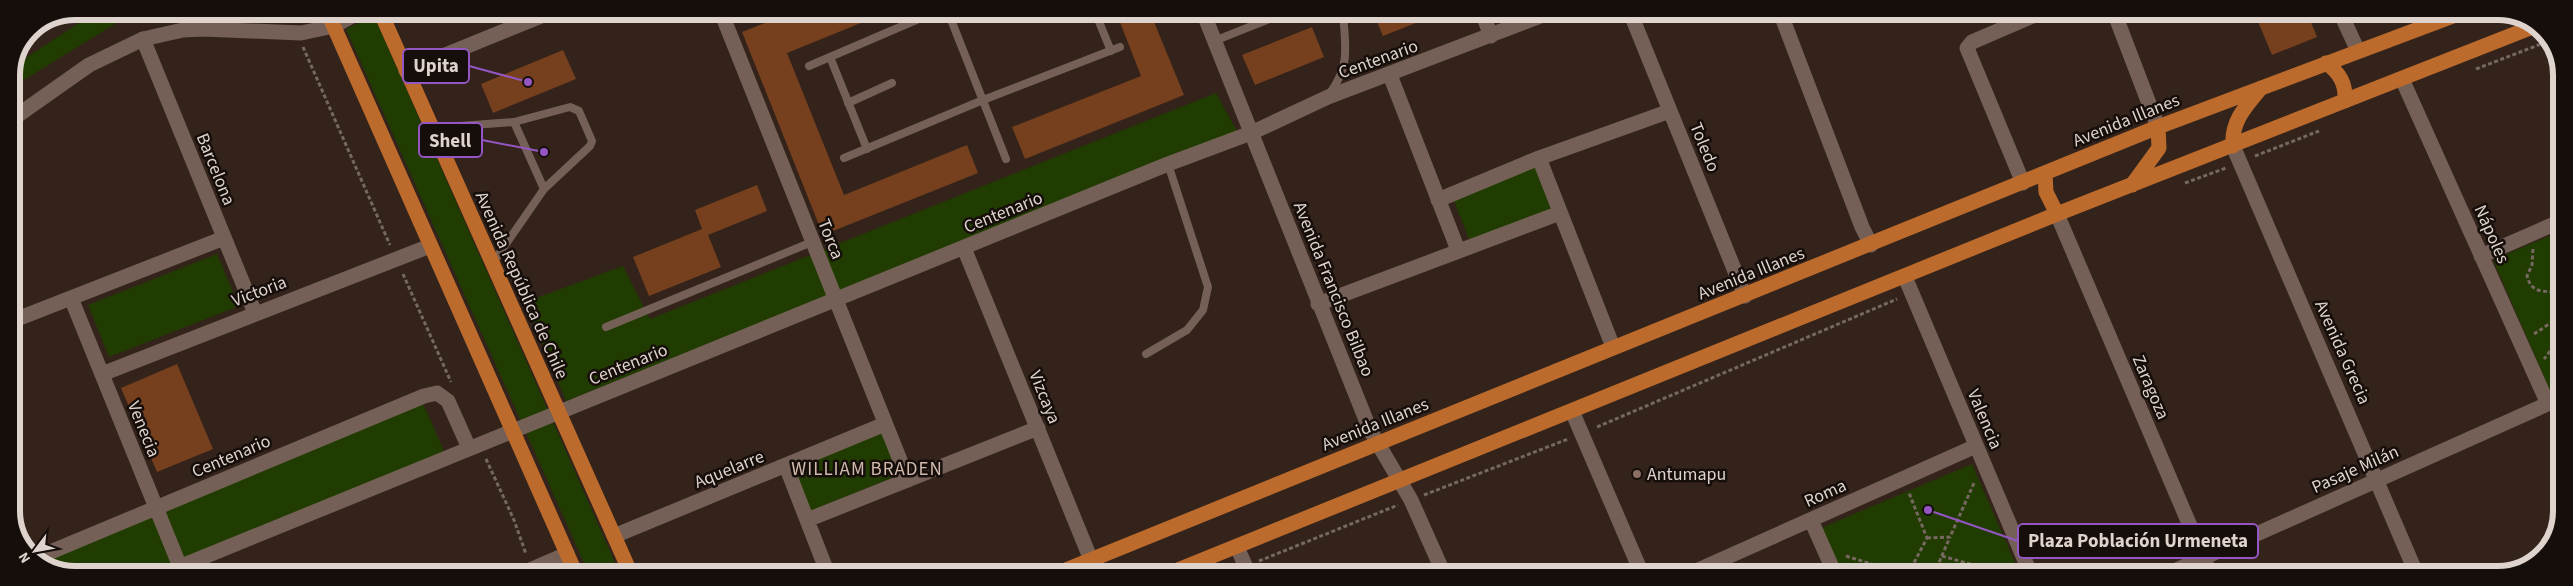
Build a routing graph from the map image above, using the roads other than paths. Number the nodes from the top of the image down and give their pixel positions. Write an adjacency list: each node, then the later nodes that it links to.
1 (331, 20): 20 (main road)
2 (345, 20): 20 (street)
3 (384, 20): 31 (main road, Avenida República de Chile)
4 (531, 20): 31 (street)
5 (724, 20): 61 (street, Torca)
6 (916, 20): 28 (lane)
7 (951, 20): 37 (lane)
8 (1097, 20): 26 (lane)
9 (1206, 20): 24 (street, Avenida Francisco Bilbao)
10 (1266, 20): 24 (lane)
11 (1344, 20): 36 (lane)
12 (1485, 20): 22 (street)
13 (1531, 20): 22 (street, Centenario)
14 (1633, 20): 40 (street, Toledo)
15 (1783, 20): 62 (street)
16 (2023, 20): 53 (street)
17 (2117, 20): 43 (street)
18 (2344, 20): 27 (street)
19 (2441, 20): 27 (main road, Avenida Illanes)
20 (334, 26): 23 (street); 63 (main road)
21 (2528, 29): 33 (main road)
22 (1491, 36): 32 (street, Centenario)
23 (143, 39): 41 (street); 60 (street, Barcelona)
24 (1214, 40): 45 (street, Avenida Francisco Bilbao)
25 (1120, 47): 26 (lane)
26 (1111, 51): 37 (lane)
27 (2358, 51): 29 (main road, Avenida Illanes)
28 (830, 57): 30 (lane); 39 (lane)
29 (2326, 63): 35 (main road, Avenida Illanes); 38 (main road)
30 (809, 66)
31 (406, 71): 44 (main road, Avenida República de Chile)
32 (1390, 75): 36 (street, Centenario); 56 (street)
33 (2402, 79): 38 (main road); 66 (street, Nápoles)
34 (892, 84): 39 (lane)
35 (2262, 87): 43 (main road, Avenida Illanes); 46 (main road)
36 (1328, 97): 45 (street, Centenario)
37 (983, 100): 47 (lane); 50 (lane)
38 (2345, 101): 46 (main road)
39 (848, 103): 47 (lane)
40 (1670, 111): 49 (street); 69 (street, Toledo)
41 (20, 114)
42 (514, 122): 44 (lane); 55 (lane); 55 (lane)
43 (2158, 127): 52 (main road, Avenida Illanes); 54 (main road)
44 (432, 128): 67 (main road, Avenida República de Chile)
45 (1251, 133): 51 (street, Centenario); 72 (street, Avenida Francisco Bilbao)
46 (2233, 146): 54 (main road); 91 (street, Avenida Grecia)
47 (867, 149): 48 (lane)
48 (844, 158)
49 (1539, 158): 56 (street); 57 (street)
50 (1006, 159)
51 (1168, 164): 64 (street, Centenario); 77 (lane)
52 (2045, 174): 53 (main road, Avenida Illanes); 58 (main road)
53 (2023, 183): 62 (main road, Avenida Illanes)
54 (2131, 186): 58 (main road)
55 (544, 189): 67 (lane)
56 (1438, 200): 65 (street)
57 (1560, 213): 65 (street); 76 (street)
58 (2057, 214): 68 (main road); 100 (street, Zaragoza)
59 (2553, 224): 66 (street)
60 (224, 238): 70 (street); 73 (street, Barcelona)
61 (812, 242): 71 (street, Torca); 75 (lane)
62 (1871, 245): 69 (main road, Avenida Illanes)
63 (430, 246): 73 (street, Victoria); 85 (main road)
64 (964, 248): 71 (street, Centenario); 84 (street, Vizcaya)
65 (1458, 250): 72 (street)
66 (2481, 256): 79 (street, Nápoles)
67 (492, 264): 82 (main road, Avenida República de Chile)
68 (1905, 278): 81 (main road); 88 (street, Valencia)
69 (1745, 296): 76 (main road, Avenida Illanes)
70 (71, 298): 74 (street); 78 (street, Venecia)
71 (836, 300): 82 (street, Centenario); 83 (street, Torca)
72 (1318, 304): 86 (street, Avenida Francisco Bilbao)
73 (255, 312): 78 (street, Victoria)
74 (20, 318)
75 (606, 327)
76 (1613, 347): 86 (main road, Avenida Illanes)
77 (1146, 354)
78 (102, 374): 93 (street, Venecia)
79 (2553, 398)
80 (2553, 402): 91 (street, Pasaje Milán)
81 (1572, 410): 92 (main road); 112 (street)
82 (558, 412): 85 (street, Centenario); 96 (main road, Avenida República de Chile)
83 (886, 424): 89 (street, Aquelarre); 90 (street, Torca)
84 (1038, 428): 90 (street); 101 (street, Vizcaya)
85 (512, 430): 87 (street, Centenario); 98 (main road)
86 (1378, 444): 92 (street, Avenida Francisco Bilbao); 101 (main road, Avenida Illanes)
87 (474, 446): 93 (street, Centenario); 103 (street, Centenario)
88 (1976, 446): 95 (street, Roma); 115 (street, Valencia)
89 (786, 466): 94 (street); 96 (street, Aquelarre)
90 (908, 480): 94 (street)
91 (2378, 480): 100 (street, Pasaje Milán); 118 (street, Avenida Grecia)
92 (1400, 481): 97 (main road); 111 (street, Avenida Francisco Bilbao)
93 (156, 508): 99 (street, Centenario); 102 (street, Venecia)
94 (807, 520): 107 (street)
95 (1811, 520): 113 (street, Roma); 114 (street)
96 (614, 536): 106 (main road, Avenida República de Chile)
97 (1237, 547): 109 (main road); 110 (street)
98 (567, 554): 104 (street); 105 (main road)
99 (42, 556)
100 (2203, 558): 116 (street, Pasaje Milán); 117 (street, Zaragoza)
101 (1092, 560): 108 (main road, Avenida Illanes)
102 (179, 566)
103 (190, 566)
104 (540, 566)
105 (572, 566)
106 (627, 566)
107 (825, 566)
108 (1077, 566)
109 (1188, 566)
110 (1245, 566)
111 (1440, 566)
112 (1639, 566)
113 (1707, 566)
114 (1831, 566)
115 (2028, 566)
116 (2185, 566)
117 (2207, 566)
118 (2413, 566)

